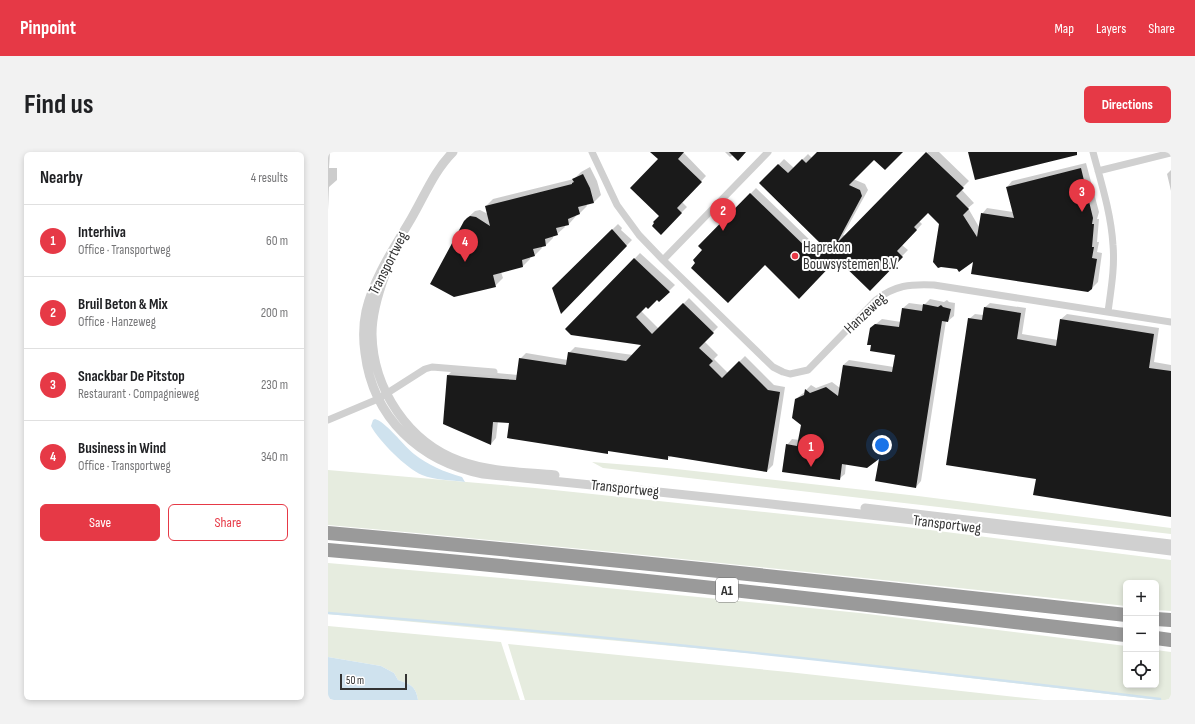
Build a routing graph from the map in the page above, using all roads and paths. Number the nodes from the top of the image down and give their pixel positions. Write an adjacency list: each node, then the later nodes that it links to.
1 (453, 152): 13 (street, Transportweg)
2 (461, 152): 12 (street, Transportweg)
3 (592, 152): 8 (street, Hanzeweg)
4 (768, 152): 8 (street)
5 (1093, 152): 7 (street)
6 (1171, 153): 7 (street)
7 (1098, 172): 9 (street)
8 (663, 260): 9 (street, Hanzeweg)
9 (1108, 312): 10 (street, Hanzeweg)
10 (1171, 322)
11 (494, 372): 12 (street)
12 (386, 393): 13 (street); 16 (street, Transportweg)
13 (378, 399): 14 (street); 18 (street, Transportweg)
14 (328, 420)
15 (328, 533): 19 (highway, A1)
16 (1171, 544)
17 (328, 550): 22 (highway, A1)
18 (1171, 551)
19 (1123, 615)
20 (1159, 619): 21 (highway)
21 (1171, 620)
22 (1123, 635)
23 (1159, 638): 24 (highway)
24 (1171, 640)

